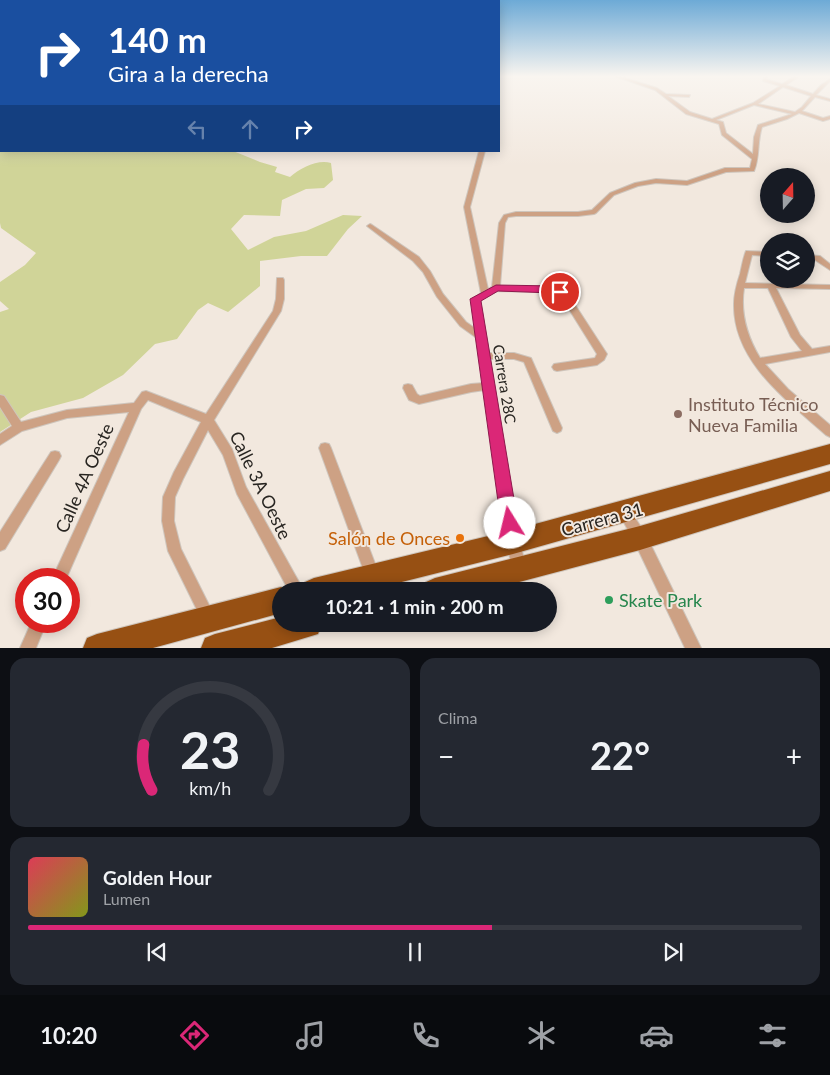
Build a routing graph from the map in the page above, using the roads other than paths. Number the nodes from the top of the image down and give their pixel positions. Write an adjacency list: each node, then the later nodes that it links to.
1 (680, 106): 7 (street)
2 (748, 106): 7 (street)
3 (766, 106): 5 (street)
4 (803, 106): 5 (street)
5 (797, 112): 6 (street); 9 (street)
6 (830, 117)
7 (714, 119): 9 (street)
8 (482, 152): 22 (street)
9 (756, 159): 10 (street)
10 (506, 216): 20 (street)
11 (370, 226): 23 (street)
12 (760, 254): 16 (street)
13 (815, 258): 14 (street)
14 (830, 268)
15 (280, 280): 33 (street)
16 (742, 285): 17 (street); 27 (street)
17 (760, 286)
18 (815, 287): 19 (street)
19 (830, 287)
20 (496, 288): 22 (street); 28 (street)
21 (772, 288): 25 (street)
22 (485, 294): 23 (street, Carrera 28C)
23 (481, 336): 26 (street, Carrera 28C)
24 (830, 349): 25 (street)
25 (810, 353): 27 (street)
26 (484, 356): 29 (street, Carrera 28C); 35 (street)
27 (758, 362): 36 (street)
28 (557, 367)
29 (489, 386): 30 (street); 44 (street, Carrera 28C)
30 (408, 388)
31 (1, 404): 34 (street)
32 (137, 406): 33 (street, Calle 4A Oeste); 34 (street); 46 (street, Calle 4A Oeste)
33 (208, 420): 49 (street, Calle 3A Oeste); 53 (street)
34 (19, 427): 37 (street)
35 (557, 428)
36 (830, 432)
37 (0, 440)
38 (325, 448): 48 (street)
39 (830, 454): 42 (highway, Carrera 31)
40 (55, 456): 45 (street)
41 (830, 481): 43 (highway, Carrera 31)
42 (625, 513): 43 (street); 44 (highway, Carrera 31)
43 (640, 538): 47 (highway, Carrera 31); 59 (street)
44 (513, 542): 47 (street, Carrera 28C); 48 (highway, Carrera 31)
45 (0, 544)
46 (64, 568)
47 (519, 570): 51 (highway, Carrera 31)
48 (373, 576): 50 (highway, Carrera 31)
49 (292, 582)
50 (349, 582)
51 (471, 582)
52 (272, 602): 53 (highway)
53 (209, 619): 57 (highway)
54 (277, 632): 58 (highway)
55 (35, 633): 56 (street)
56 (28, 648)
57 (97, 648)
58 (215, 648)
59 (693, 648)

